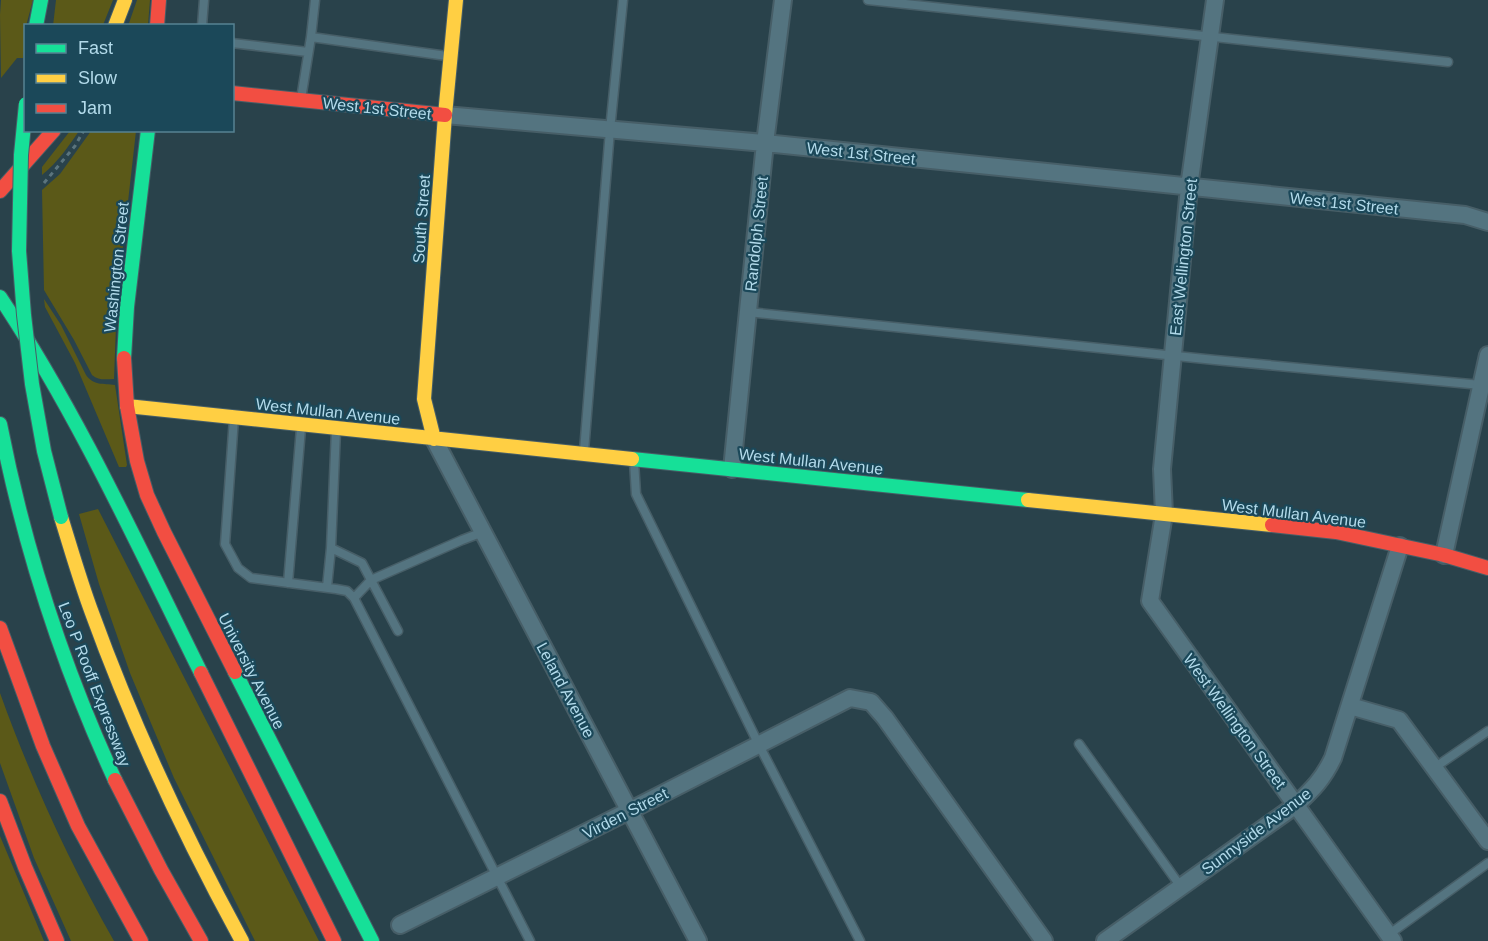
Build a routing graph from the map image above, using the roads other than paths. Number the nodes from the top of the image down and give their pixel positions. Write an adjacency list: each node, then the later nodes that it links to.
1 (41, 0): 11 (main road)
2 (125, 0): 12 (main road)
3 (159, 0): 13 (main road)
4 (204, 0): 14 (lane)
5 (315, 0): 16 (lane)
6 (456, 0): 19 (main road, South Street)
7 (623, 0): 25 (lane)
8 (783, 0): 28 (street, Randolph Street)
9 (868, 0): 15 (lane)
10 (1215, 0): 15 (street, East Wellington Street)
11 (36, 24)
12 (116, 24)
13 (157, 24)
14 (202, 24)
15 (1210, 36): 20 (lane); 29 (street, East Wellington Street)
16 (311, 37): 18 (lane); 19 (lane)
17 (234, 44): 18 (lane)
18 (308, 52): 22 (lane)
19 (451, 57): 23 (main road, South Street)
20 (1448, 62)
21 (234, 93): 22 (main road, West 1st Street)
22 (301, 100): 23 (main road, West 1st Street)
23 (445, 115): 25 (street, West 1st Street); 43 (main road, South Street)
24 (24, 124): 76 (main road, bridge)
25 (610, 130): 28 (street, West 1st Street); 44 (lane)
26 (52, 132): 30 (main road)
27 (148, 132): 37 (main road, Washington Street)
28 (765, 143): 29 (street, West 1st Street); 33 (street, Randolph Street)
29 (1189, 187): 31 (street, West 1st Street); 34 (street, East Wellington Street)
30 (0, 191)
31 (1488, 222)
32 (0, 297): 77 (main road)
33 (748, 312): 34 (lane); 46 (street, Randolph Street)
34 (1173, 355): 36 (lane); 47 (street, East Wellington Street)
35 (1488, 355): 36 (street)
36 (1482, 395): 51 (street)
37 (127, 406): 38 (main road, West Mullan Avenue); 78 (main road, University Avenue)
38 (234, 417): 40 (main road, West Mullan Avenue); 54 (lane)
39 (0, 424): 41 (main road, Leo P Rooff Expressway)
40 (302, 425): 42 (main road, West Mullan Avenue); 54 (lane)
41 (1, 428): 75 (main road, Leo P Rooff Expressway)
42 (336, 428): 43 (main road, West Mullan Avenue); 50 (lane)
43 (434, 439): 44 (main road, West Mullan Avenue); 48 (street, Leland Avenue)
44 (584, 454): 45 (main road, West Mullan Avenue)
45 (634, 459): 46 (main road, West Mullan Avenue); 62 (lane)
46 (732, 469): 47 (main road, West Mullan Avenue)
47 (1164, 514): 49 (main road, West Mullan Avenue); 65 (street, West Wellington Street)
48 (483, 532): 53 (lane); 66 (street, Leland Avenue)
49 (1401, 546): 51 (main road, West Mullan Avenue); 59 (street, Sunnyside Avenue)
50 (331, 548): 53 (lane); 55 (lane)
51 (1444, 555): 52 (main road, West Mullan Avenue)
52 (1488, 568)
53 (371, 580): 56 (lane); 58 (lane)
54 (288, 583): 55 (lane)
55 (327, 587): 56 (lane)
56 (354, 598): 69 (lane)
57 (0, 628): 74 (main road)
58 (398, 631)
59 (1350, 706): 63 (street); 65 (street, Sunnyside Avenue)
60 (1488, 730): 63 (lane)
61 (1079, 744): 70 (lane)
62 (759, 745): 66 (street, Virden Street); 81 (lane); 82 (street, Virden Street)
63 (1434, 768): 67 (street)
64 (0, 801): 73 (main road)
65 (1296, 805): 70 (street, Sunnyside Avenue); 72 (street, West Wellington Street)
66 (629, 811): 69 (street, Virden Street); 80 (street, Leland Avenue)
67 (1488, 841)
68 (1488, 862): 72 (lane)
69 (497, 877): 71 (street, Virden Street); 79 (lane)
70 (1180, 887): 83 (street, Sunnyside Avenue)
71 (400, 925)
72 (1390, 938)
73 (57, 941)
74 (141, 941)
75 (201, 941)
76 (242, 941)
77 (334, 941)
78 (372, 941)
79 (530, 941)
80 (698, 941)
81 (860, 941)
82 (1044, 941)
83 (1105, 941)

